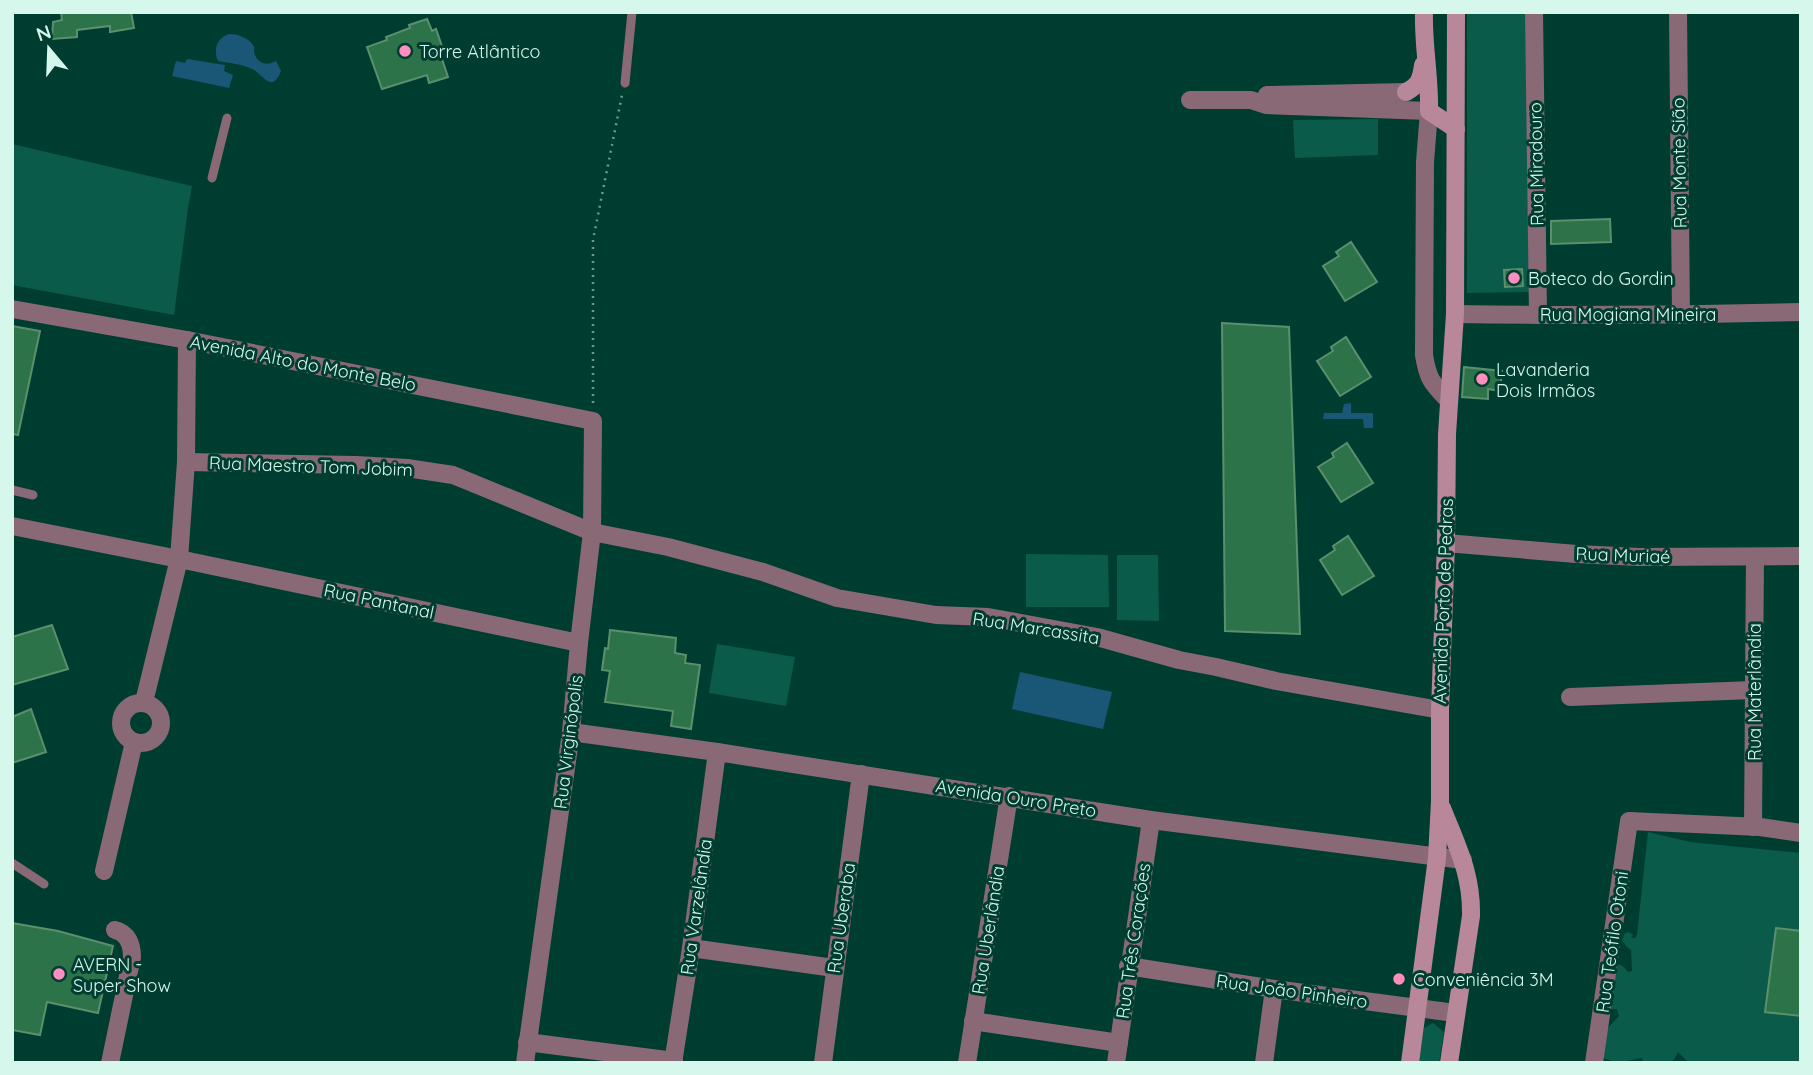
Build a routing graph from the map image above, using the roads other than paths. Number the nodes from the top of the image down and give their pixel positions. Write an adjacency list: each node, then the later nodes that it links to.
1 (632, 12): 7 (lane)
2 (1424, 12): 6 (main road)
3 (1456, 12): 11 (main road, Avenida Porto de Pedras)
4 (1534, 12): 19 (street, Rua Miradouro)
5 (1678, 12): 20 (street, Rua Monte Sião)
6 (1425, 51): 8 (main road); 12 (main road)
7 (625, 83)
8 (1406, 92): 10 (street)
9 (1190, 100): 10 (street)
10 (1251, 100): 12 (street)
11 (1456, 104): 12 (main road); 14 (main road, Avenida Porto de Pedras)
12 (1429, 106): 14 (main road); 22 (street)
13 (227, 118): 15 (lane)
14 (1456, 129): 18 (main road, Avenida Porto de Pedras)
15 (212, 178)
16 (12, 309): 21 (street, Avenida Alto do Monte Belo)
17 (1801, 312): 20 (street, Rua Mogiana Mineira)
18 (1455, 314): 19 (street, Rua Mogiana Mineira); 22 (main road, Avenida Porto de Pedras)
19 (1538, 315): 20 (street, Rua Mogiana Mineira)
20 (1681, 315)
21 (187, 340): 23 (street, Avenida Alto do Monte Belo); 24 (street)
22 (1449, 401): 29 (main road, Avenida Porto de Pedras)
23 (593, 421): 28 (street, Rua Virginópolis)
24 (186, 463): 28 (street, Rua Maestro Tom Jobim); 32 (street)
25 (12, 490): 26 (lane)
26 (33, 495)
27 (12, 526): 32 (street, Rua Pantanal)
28 (592, 532): 33 (street, Rua Virginópolis); 37 (street, Rua Marcassita)
29 (1446, 543): 31 (street, Rua Muriaé); 37 (main road, Avenida Porto de Pedras)
30 (1801, 556): 31 (street, Rua Muriaé)
31 (1755, 557): 34 (street, Rua Materlândia)
32 (178, 559): 33 (street, Rua Pantanal); 36 (street)
33 (579, 643): 38 (street, Rua Virginópolis)
34 (1753, 690): 35 (street); 45 (street, Rua Materlândia)
35 (1570, 697)
36 (144, 702): 39 (street); 39 (street)
37 (1440, 710): 43 (main road, Avenida Porto de Pedras)
38 (571, 732): 40 (street, Avenida Ouro Preto); 60 (street, Rua Virginópolis)
39 (135, 742): 50 (street)
40 (717, 752): 41 (street, Avenida Ouro Preto); 53 (street, Rua Varzelândia)
41 (861, 774): 42 (street, Avenida Ouro Preto); 55 (street, Rua Uberaba)
42 (1009, 796): 44 (street, Avenida Ouro Preto); 59 (street, Rua Uberlândia)
43 (1440, 801): 47 (main road, Avenida Porto de Pedras); 48 (main road, Avenida Porto de Pedras)
44 (1150, 820): 47 (street, Avenida Ouro Preto); 54 (street, Rua Três Corações)
45 (1753, 827): 46 (street); 71 (street, Rua Teófilo Otoni)
46 (1801, 833)
47 (1437, 858): 48 (street, Avenida Ouro Preto); 57 (main road, Avenida Porto de Pedras)
48 (1462, 860): 58 (main road, Avenida Porto de Pedras)
49 (12, 863): 51 (lane)
50 (104, 872)
51 (44, 884)
52 (115, 930): 63 (street)
53 (691, 948): 55 (street); 62 (street, Rua Varzelândia)
54 (1128, 966): 56 (street, Rua João Pinheiro); 61 (street, Rua Três Corações)
55 (834, 968): 65 (street, Rua Uberaba)
56 (1274, 989): 57 (street, Rua João Pinheiro); 68 (street)
57 (1418, 1008): 58 (street, Rua João Pinheiro); 69 (main road, Avenida Porto de Pedras)
58 (1455, 1013): 70 (main road, Avenida Porto de Pedras)
59 (973, 1021): 61 (street); 66 (street, Rua Uberlândia)
60 (527, 1042): 62 (street); 64 (street, Rua Virginópolis)
61 (1119, 1043): 67 (street, Rua Três Corações)
62 (673, 1062)
63 (110, 1063)
64 (525, 1063)
65 (823, 1063)
66 (967, 1063)
67 (1116, 1063)
68 (1264, 1063)
69 (1410, 1063)
70 (1449, 1063)
71 (1594, 1063)

